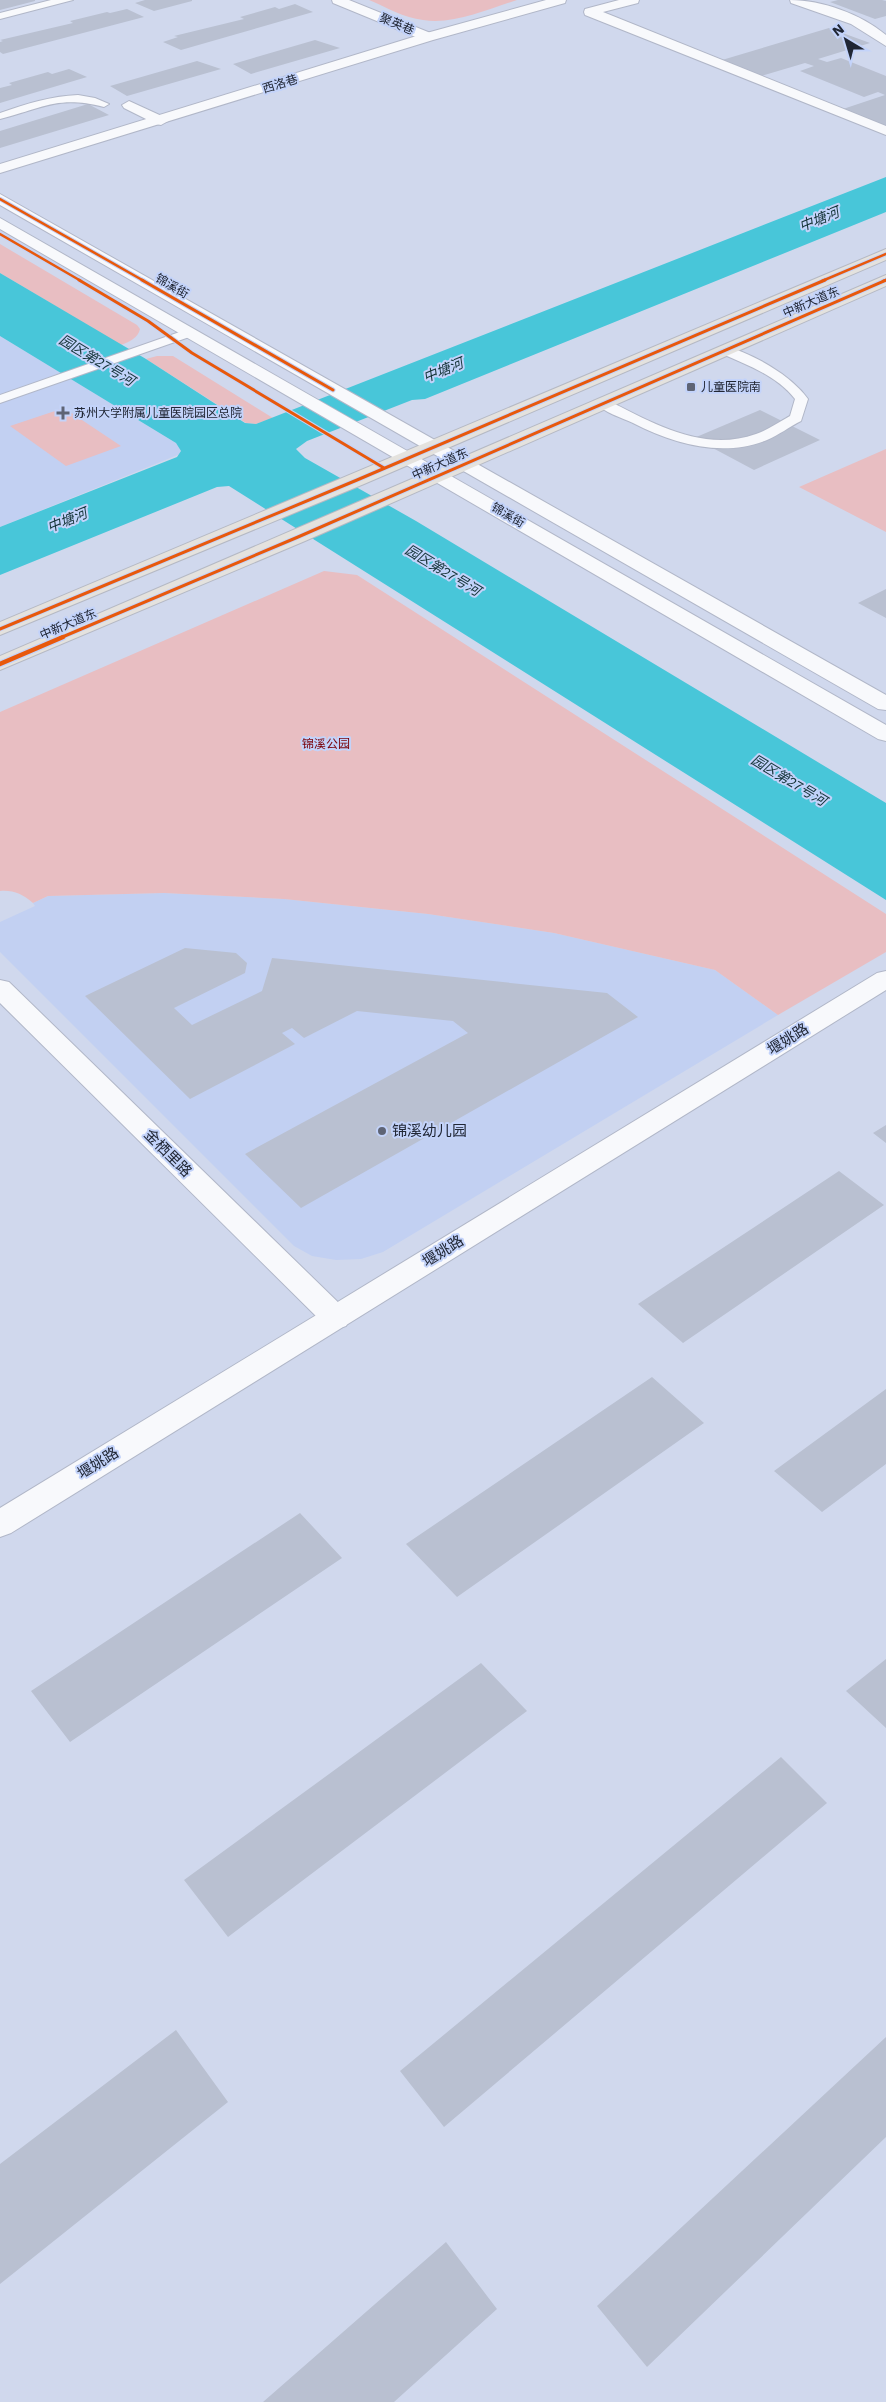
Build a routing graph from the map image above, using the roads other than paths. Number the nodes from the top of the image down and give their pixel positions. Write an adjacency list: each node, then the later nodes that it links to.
1 (68, 0): 6 (lane)
2 (338, 0): 8 (street, 聚英巷)
3 (560, 0): 8 (street, 西洛巷)
4 (633, 0): 13 (street)
5 (796, 0): 7 (street)
6 (0, 16)
7 (883, 35)
8 (428, 37): 12 (street, 西洛巷)
9 (104, 104): 11 (lane)
10 (129, 105): 12 (street)
11 (0, 116)
12 (162, 121): 14 (street, 西洛巷)
13 (886, 131)
14 (0, 169)
15 (0, 199): 23 (street, 锦溪街)
16 (0, 222): 19 (street, 锦溪街)
17 (886, 254): 23 (main road, 中新大道东)
18 (886, 280): 20 (main road, 中新大道东)
19 (192, 332): 21 (lane); 24 (street, 锦溪街)
20 (724, 350): 22 (main road, 中新大道东); 22 (lane)
21 (0, 399)
22 (602, 403): 25 (main road, 中新大道东)
23 (433, 447): 24 (main road, 中新大道东); 25 (street, 锦溪街)
24 (409, 458): 26 (street, 锦溪街); 27 (main road, 中新大道东)
25 (465, 464): 26 (main road, 中新大道东); 29 (street, 锦溪街)
26 (440, 475): 28 (main road, 中新大道东); 30 (street, 锦溪街)
27 (0, 629)
28 (0, 664)
29 (886, 704)
30 (886, 734)
31 (886, 979): 33 (street, 堰姚路)
32 (0, 988): 33 (street, 金栖里路)
33 (336, 1318): 34 (street, 堰姚路)
34 (0, 1524)

